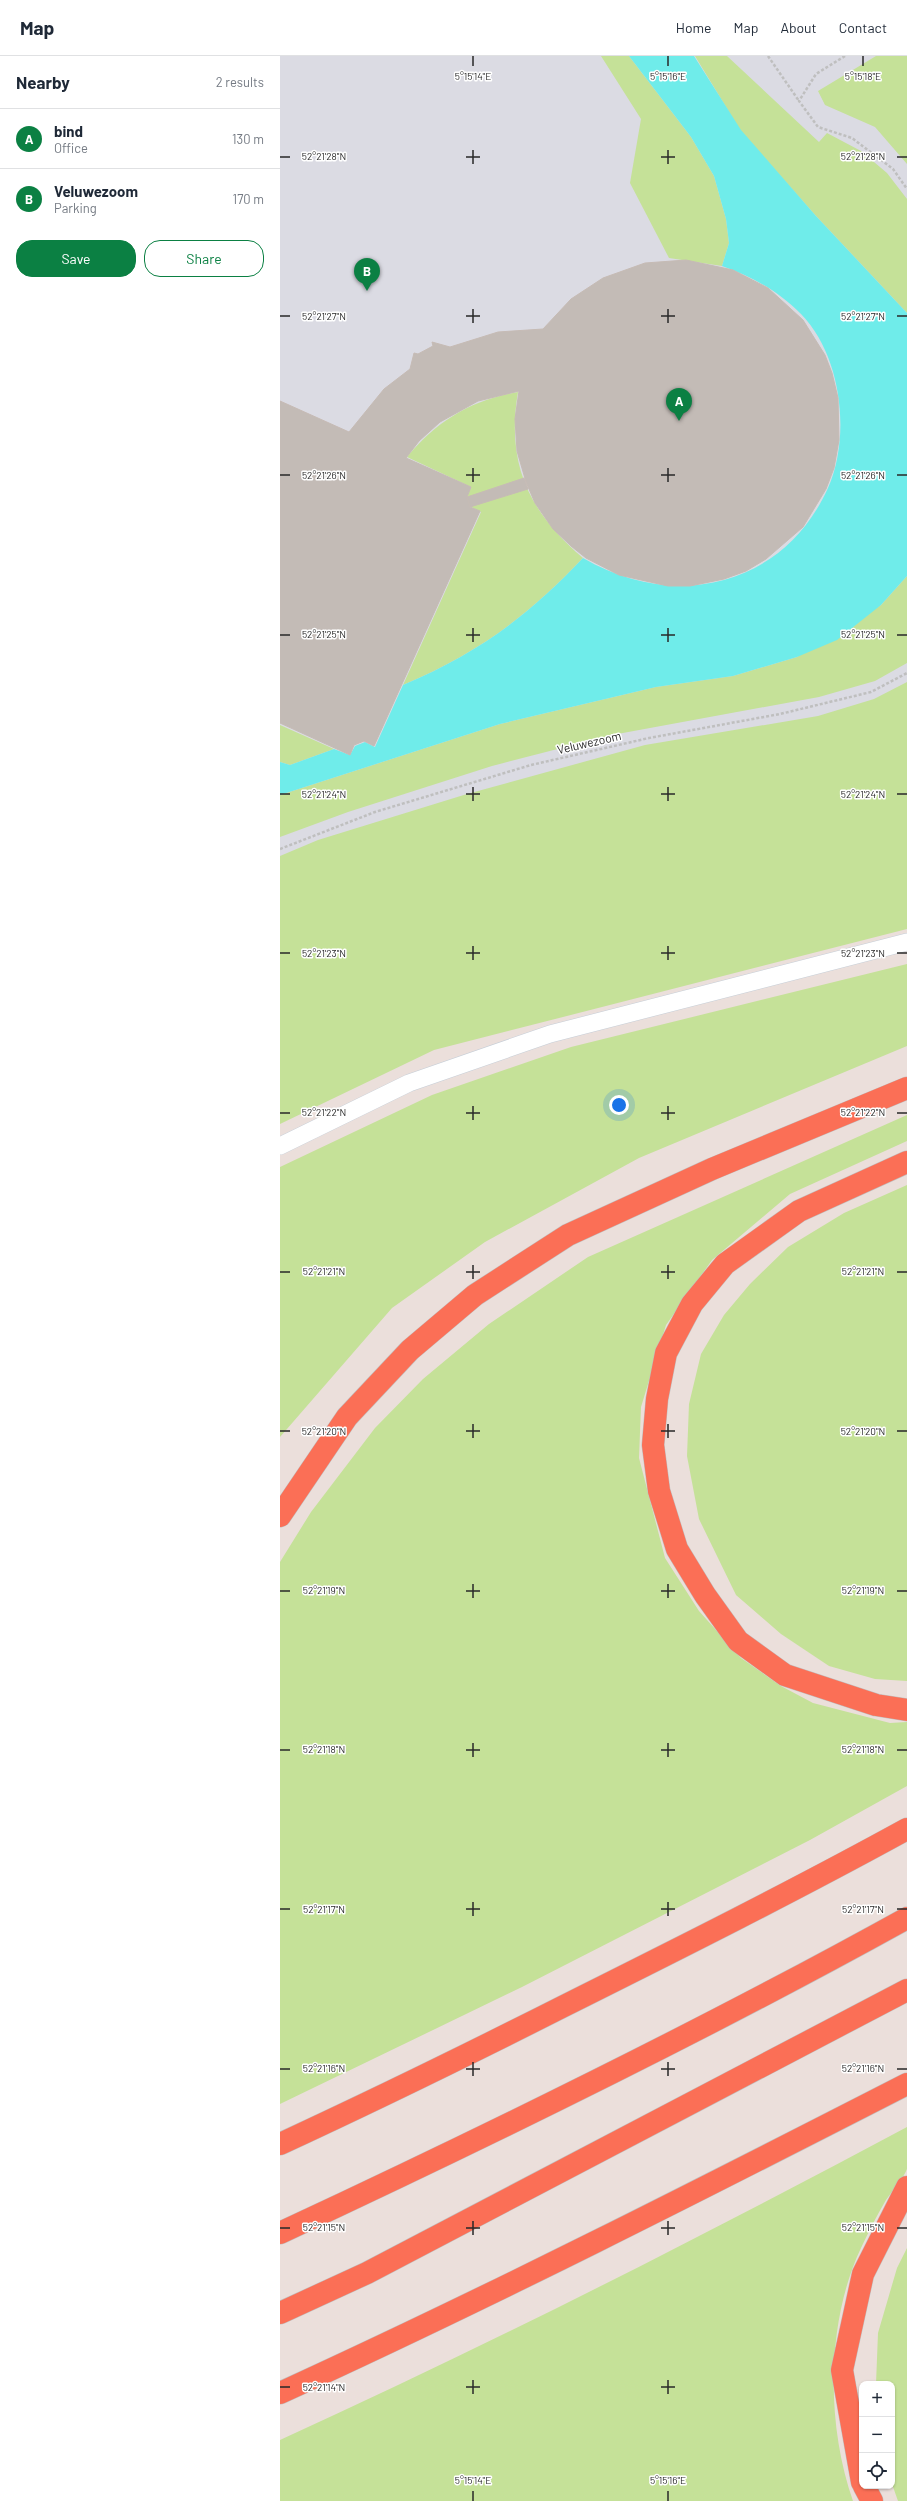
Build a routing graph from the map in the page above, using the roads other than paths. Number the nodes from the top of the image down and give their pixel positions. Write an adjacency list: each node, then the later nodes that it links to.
1 (907, 942): 3 (lane)
2 (907, 1088): 5 (highway)
3 (280, 1146)
4 (907, 1162): 6 (highway)
5 (280, 1516)
6 (907, 1710)
7 (907, 1829): 11 (highway)
8 (907, 1918): 13 (highway)
9 (907, 1990): 14 (highway)
10 (907, 2084): 15 (highway)
11 (280, 2144)
12 (907, 2187): 16 (highway)
13 (280, 2234)
14 (280, 2312)
15 (280, 2393)
16 (859, 2465)
17 (866, 2489): 18 (highway)
18 (872, 2501)

